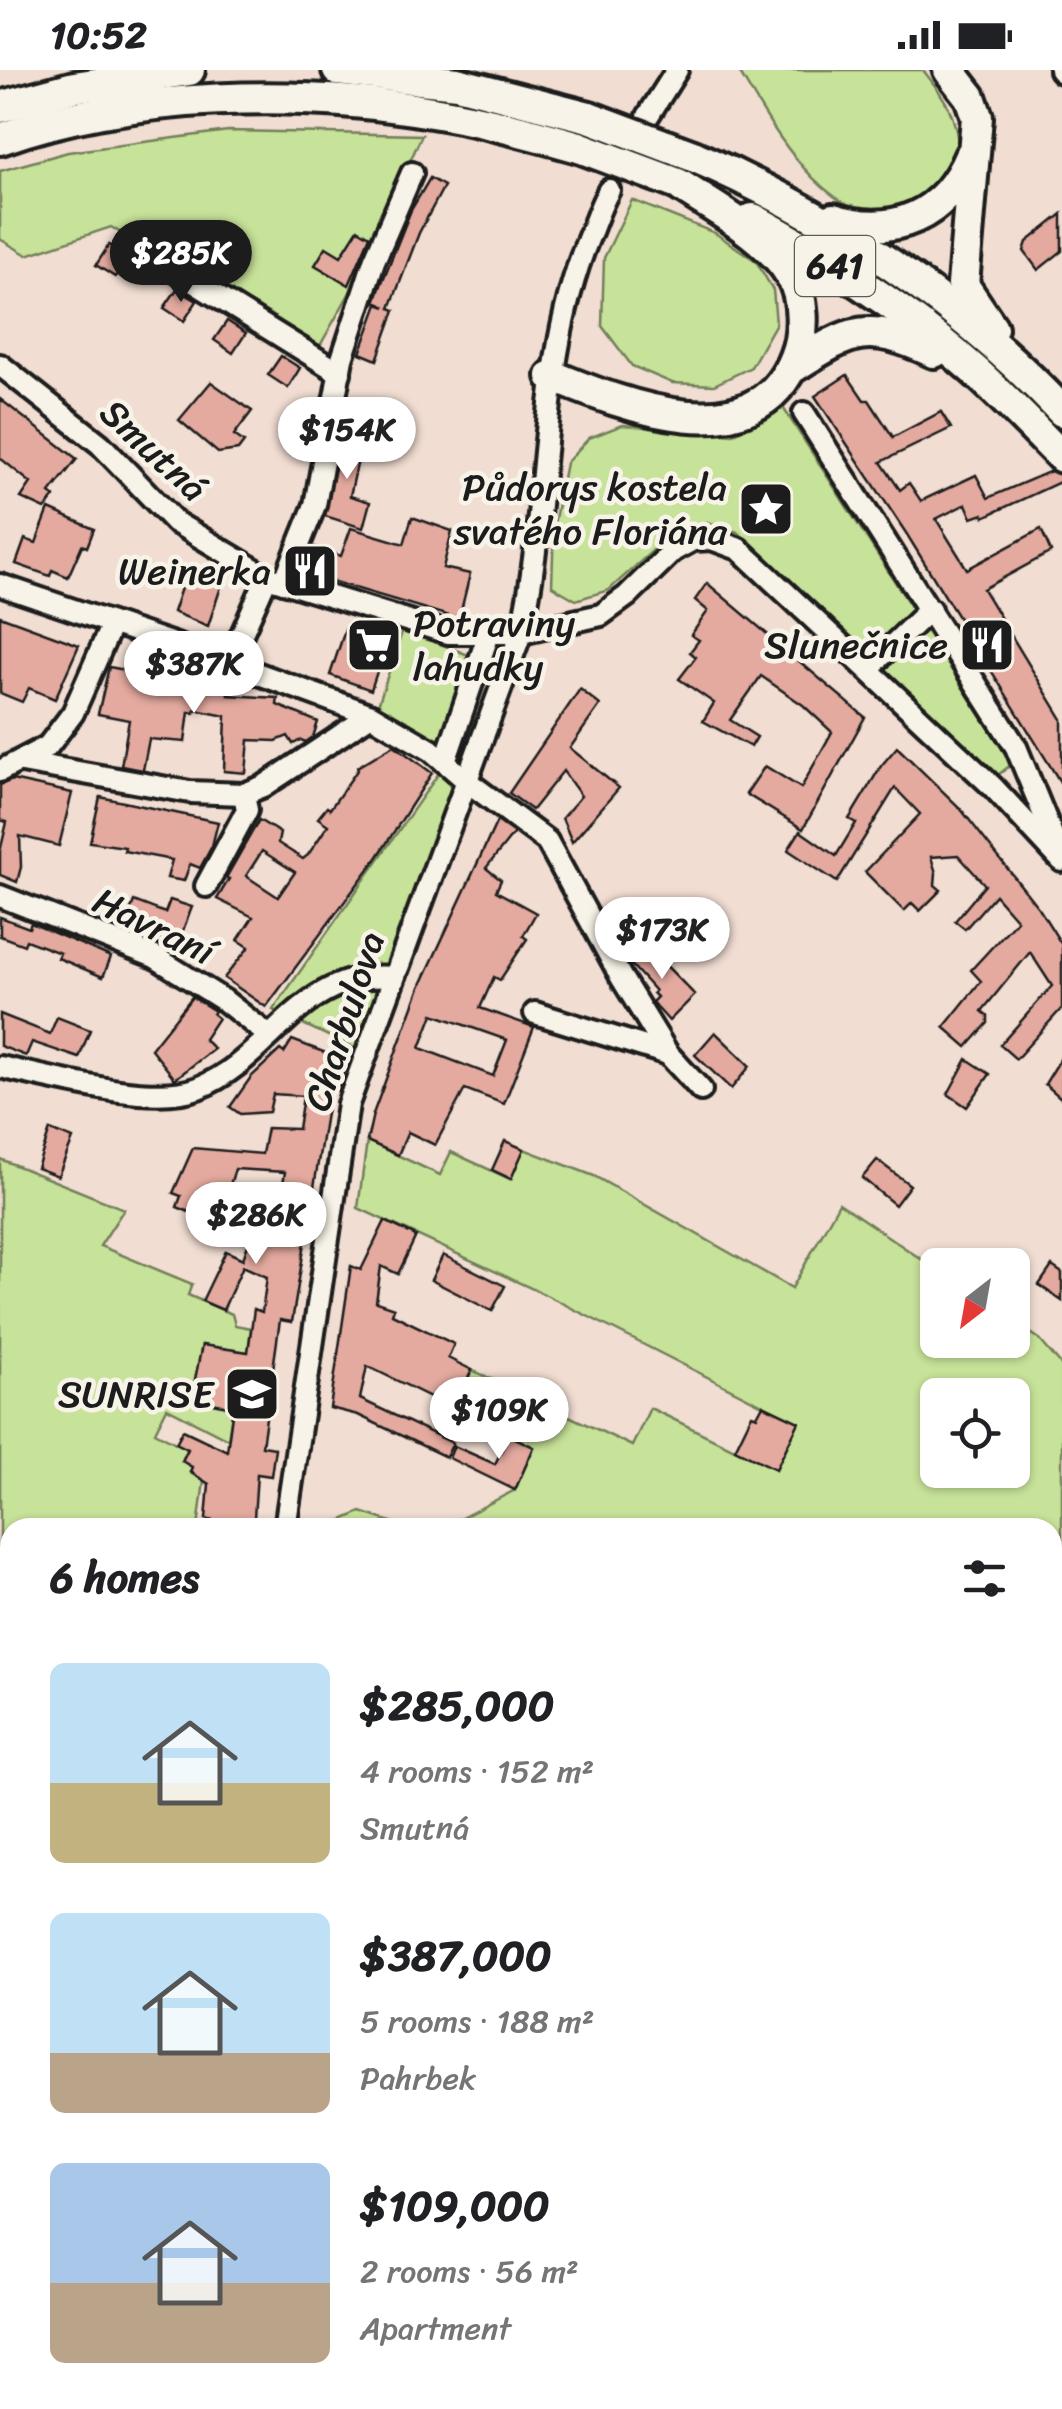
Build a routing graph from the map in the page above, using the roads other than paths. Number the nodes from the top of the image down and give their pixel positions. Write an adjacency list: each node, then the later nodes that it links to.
1 (189, 70): 5 (highway)
2 (338, 70): 12 (highway, 641, bridge)
3 (677, 70): 6 (street)
4 (948, 70): 8 (highway)
5 (0, 107)
6 (648, 116)
7 (0, 139): 10 (highway, 641, bridge)
8 (977, 140): 12 (highway); 19 (highway)
9 (412, 173): 17 (street)
10 (678, 184): 15 (highway); 16 (highway, 641)
11 (609, 190): 18 (street, Charbulova)
12 (808, 211): 19 (highway, 641)
13 (134, 245): 17 (street)
14 (0, 364): 23 (street, Smutná)
15 (790, 369): 16 (highway); 18 (highway)
16 (977, 372): 22 (highway, 641)
17 (340, 373): 23 (street)
18 (552, 376): 27 (street, Charbulova)
19 (1038, 386): 20 (highway, 641)
20 (1062, 410)
21 (804, 413): 25 (street)
22 (1062, 457)
23 (276, 580): 28 (street, Smutná); 29 (street)
24 (0, 586): 26 (street)
25 (930, 609): 30 (street); 37 (street)
26 (112, 624): 29 (street); 32 (street)
27 (521, 633): 28 (street, Smutná); 30 (street, Smutná); 35 (street, Charbulova)
28 (490, 634): 33 (street)
29 (229, 662): 31 (street)
30 (868, 669): 37 (street, Smutná)
31 (371, 715): 33 (street); 36 (street)
32 (22, 762): 34 (street); 36 (street)
33 (445, 762): 35 (street)
34 (0, 771)
35 (468, 782): 40 (street, Charbulova); 43 (street)
36 (244, 794): 38 (street)
37 (1062, 861)
38 (206, 886)
39 (0, 896): 42 (street, Havraní)
40 (392, 977): 42 (street); 46 (street, Charbulova)
41 (535, 1014): 43 (street)
42 (268, 1035): 44 (street)
43 (668, 1054): 45 (street)
44 (0, 1067)
45 (700, 1090)
46 (286, 1518)

